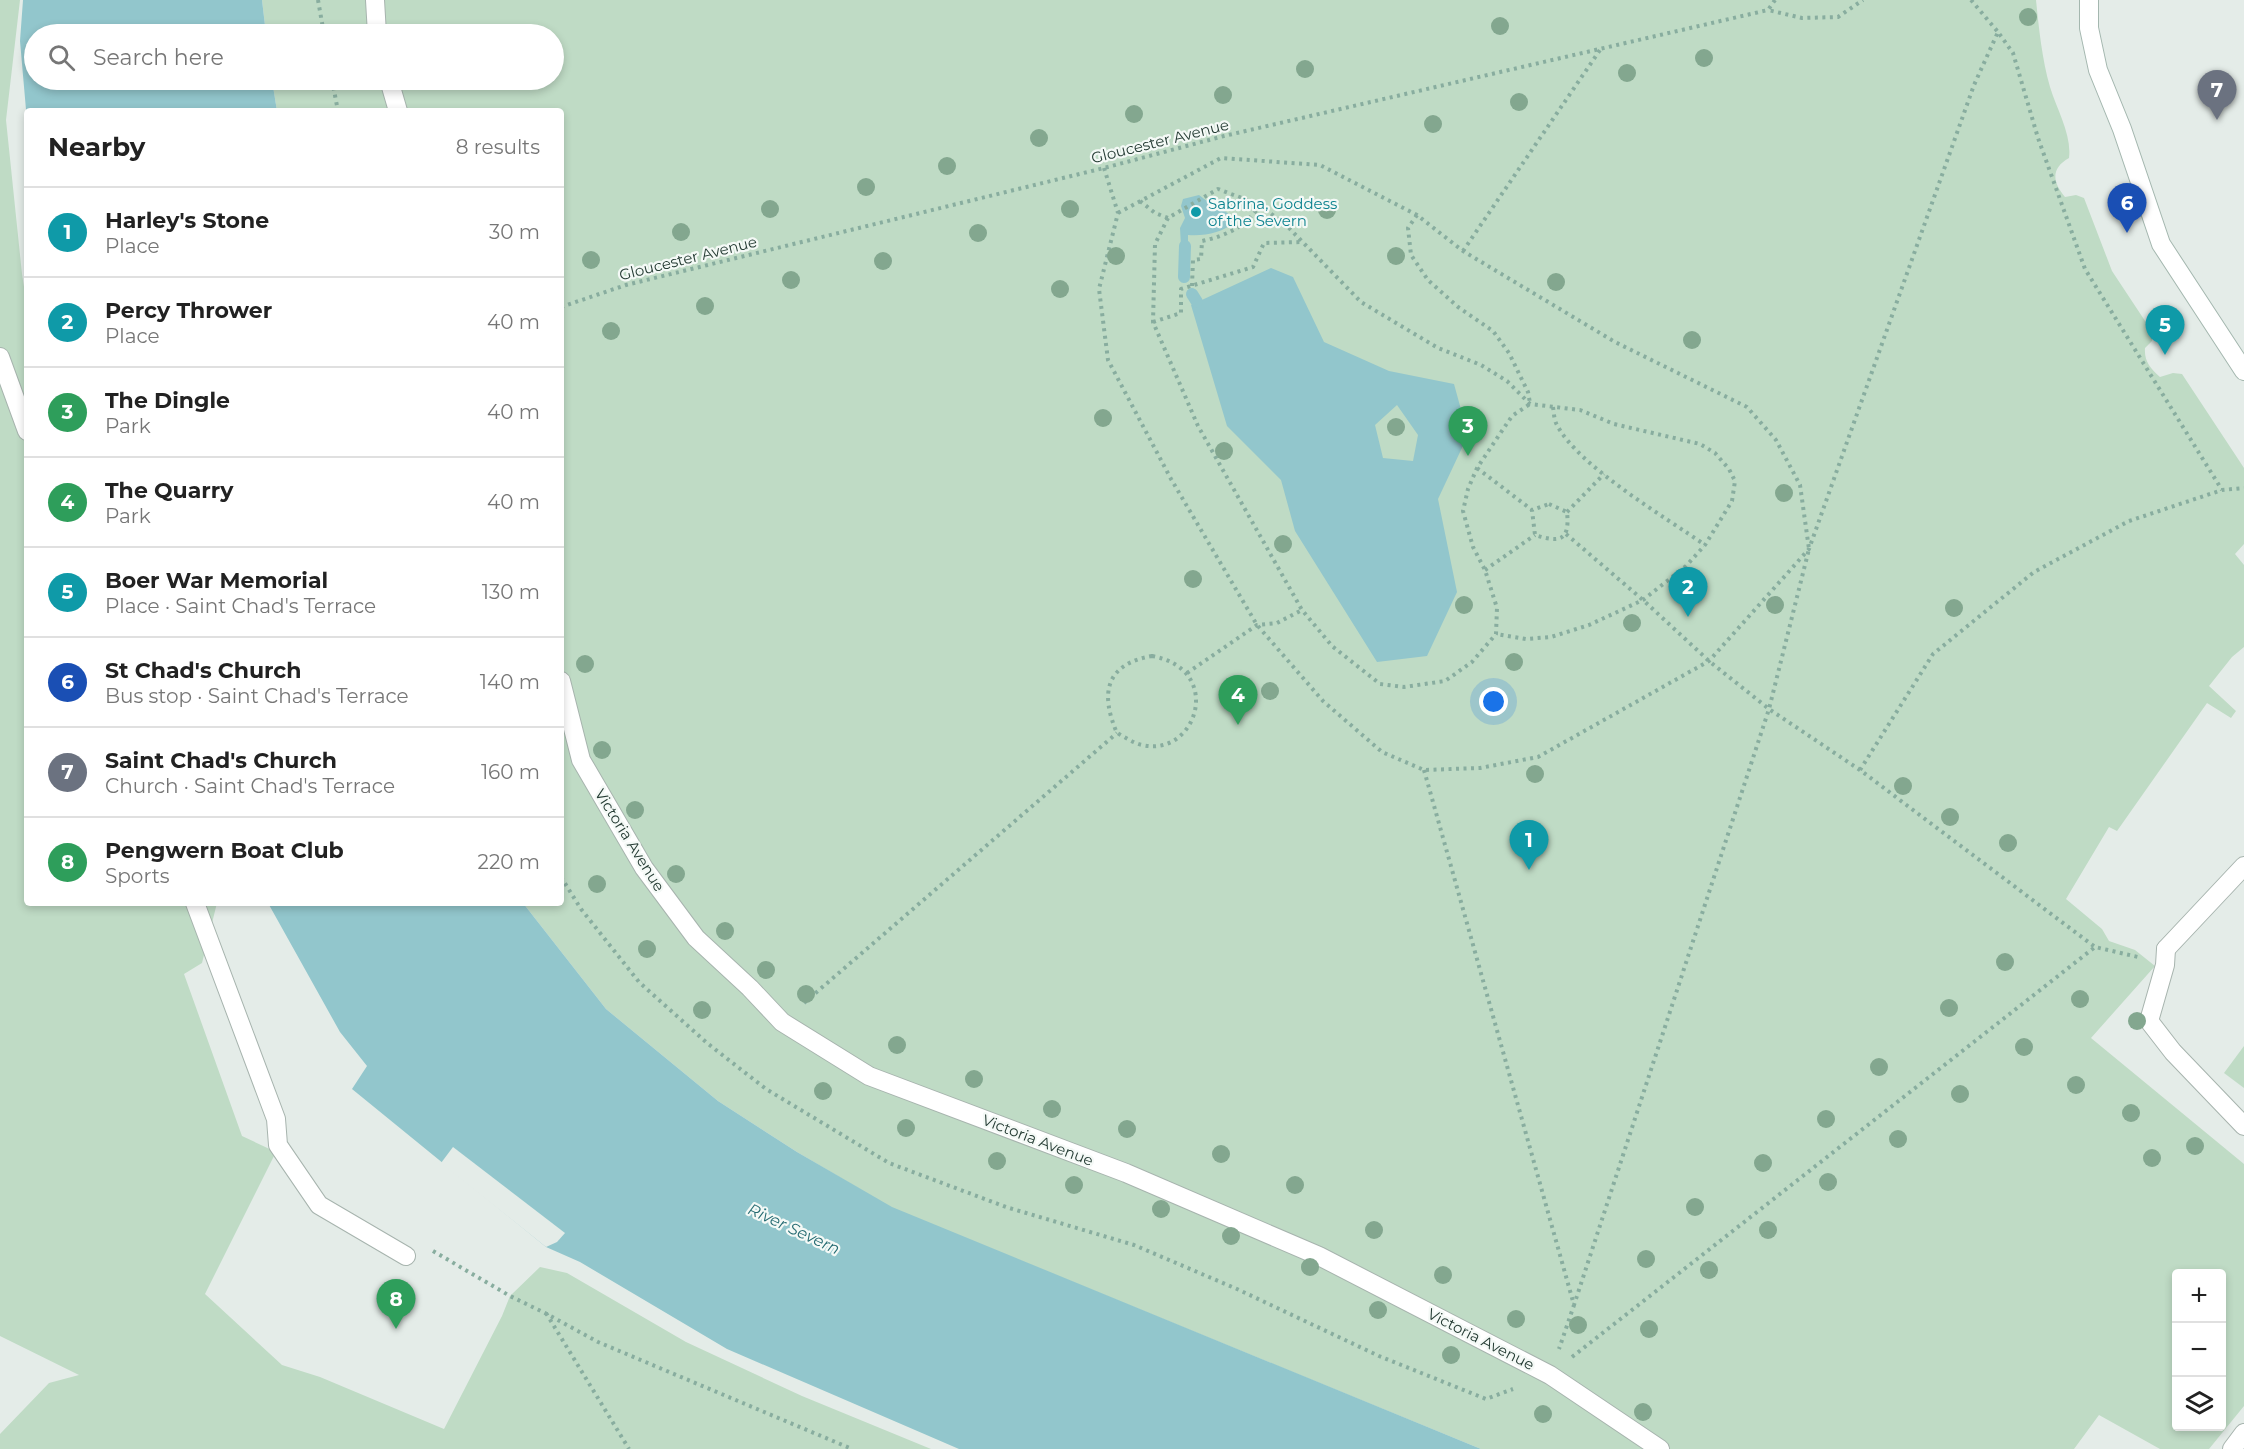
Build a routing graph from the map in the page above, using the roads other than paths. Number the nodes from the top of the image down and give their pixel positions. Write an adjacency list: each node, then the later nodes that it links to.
1 (375, 0): 3 (street)
2 (2090, 0): 7 (street)
3 (376, 24)
4 (392, 90): 5 (street)
5 (397, 108)
6 (0, 357): 8 (street)
7 (2244, 370)
8 (24, 423)
9 (564, 693): 15 (street, Victoria Avenue)
10 (2244, 866): 12 (street)
11 (196, 906): 13 (street)
12 (2244, 1126)
13 (406, 1256)
14 (2244, 1433): 16 (street)
15 (1660, 1449)
16 (2232, 1449)

